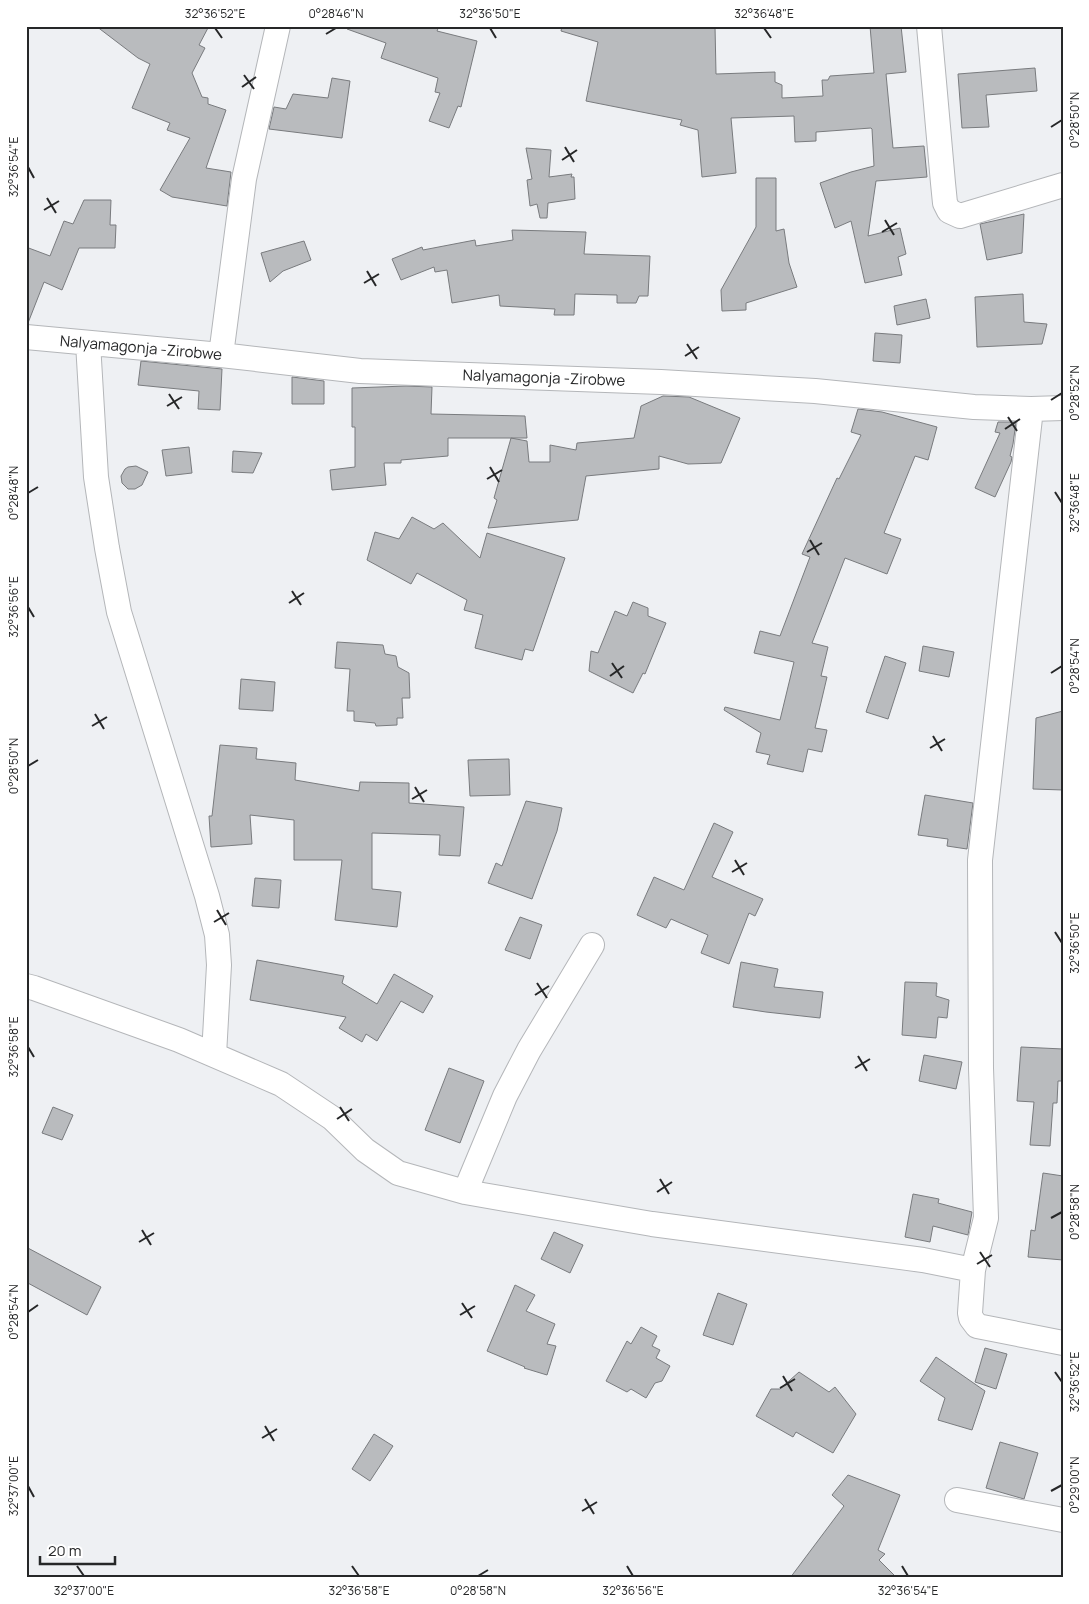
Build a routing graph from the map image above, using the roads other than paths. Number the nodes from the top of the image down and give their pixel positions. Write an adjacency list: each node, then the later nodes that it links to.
1 (278, 26): 6 (street)
2 (929, 26): 3 (street)
3 (1063, 185)
4 (26, 337): 5 (street, Nalyamagonja -Zirobwe)
5 (88, 344): 6 (street, Nalyamagonja -Zirobwe); 11 (street)
6 (221, 355): 8 (street, Nalyamagonja -Zirobwe)
7 (1063, 408): 8 (street, Nalyamagonja -Zirobwe)
8 (1031, 409): 13 (street)
9 (592, 945): 12 (street)
10 (26, 986): 11 (street)
11 (214, 1055): 12 (street)
12 (465, 1192): 13 (street)
13 (973, 1270): 14 (street)
14 (1063, 1343)
15 (957, 1500): 16 (street)
16 (1063, 1520)

